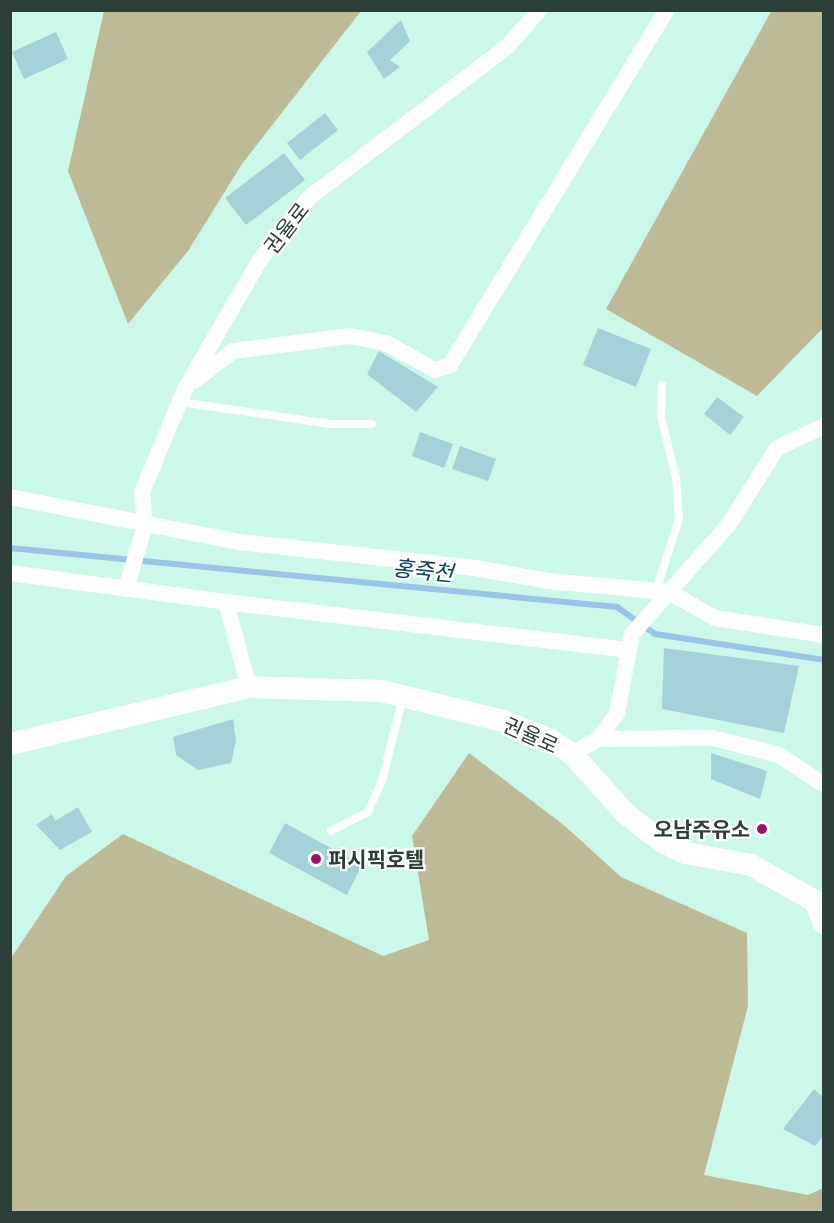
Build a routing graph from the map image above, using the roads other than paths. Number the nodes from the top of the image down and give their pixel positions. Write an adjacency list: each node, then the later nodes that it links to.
1 (539, 10): 4 (street, 권율로)
2 (666, 10): 4 (street)
3 (662, 385): 11 (lane)
4 (183, 394): 5 (lane); 8 (street, 권율로)
5 (372, 424)
6 (824, 426): 11 (street)
7 (10, 497): 8 (street)
8 (145, 525): 10 (street); 11 (street)
9 (10, 573): 10 (street)
10 (126, 589): 12 (street)
11 (663, 592): 13 (street); 14 (street)
12 (226, 602): 14 (street); 15 (street)
13 (824, 635)
14 (629, 642): 17 (street)
15 (249, 687): 16 (main road, 권율로); 18 (main road, 권율로)
16 (403, 696): 19 (main road, 권율로); 21 (lane)
17 (598, 739): 19 (street); 20 (street)
18 (10, 744)
19 (572, 754): 22 (main road, 권율로)
20 (824, 785)
21 (331, 831)
22 (824, 923)

